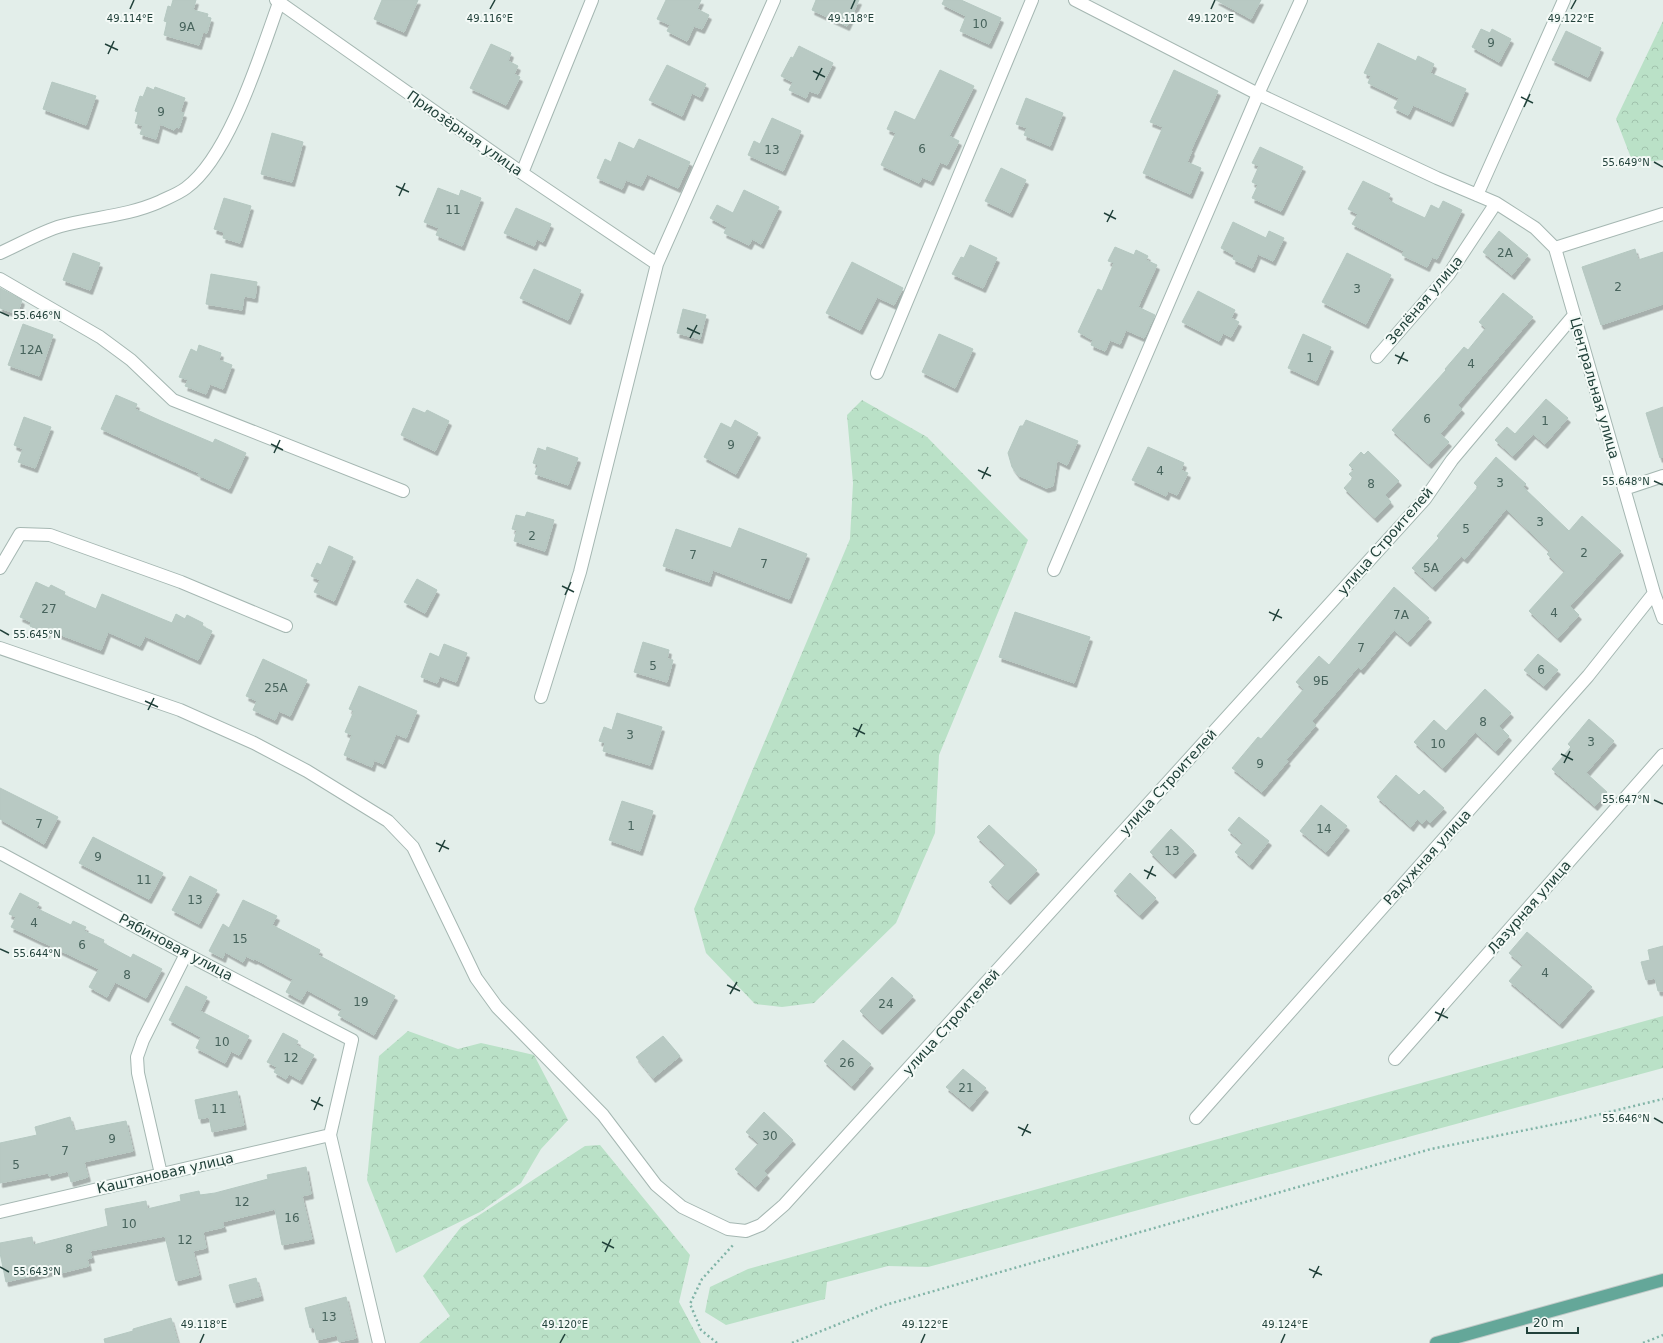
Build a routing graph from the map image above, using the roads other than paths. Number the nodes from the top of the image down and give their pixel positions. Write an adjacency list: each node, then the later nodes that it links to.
1 (592, 0): 9 (street)
2 (774, 0): 15 (street)
3 (1032, 0): 19 (street)
4 (1075, 0): 8 (street)
5 (1301, 0): 8 (street)
6 (1564, 0): 10 (street)
7 (278, 1): 9 (street, Приозёрная улица); 14 (street)
8 (1258, 94): 10 (street); 24 (street)
9 (522, 173): 15 (street, Приозёрная улица)
10 (1478, 195): 11 (street)
11 (1496, 203): 13 (street); 18 (street, Зелёная улица)
12 (1663, 214): 13 (street)
13 (1555, 248): 17 (street, Центральная улица)
14 (0, 253)
15 (657, 264): 29 (street)
16 (0, 279): 22 (street)
17 (1574, 316): 21 (street, Центральная улица); 28 (street, улица Строителей)
18 (1377, 357)
19 (877, 373)
20 (1663, 476): 21 (street)
21 (1624, 489): 25 (street, Центральная улица)
22 (403, 491)
23 (0, 568): 27 (street)
24 (1054, 570)
25 (1654, 593): 26 (street, Центральная улица); 34 (street, Радужная улица)
26 (1663, 618)
27 (286, 626)
28 (0, 648)
29 (541, 697)
30 (1663, 755): 33 (street, Лазурная улица)
31 (0, 853): 32 (street, Рябиновая улица)
32 (186, 954): 35 (street, Рябиновая улица); 36 (street)
33 (1395, 1059)
34 (1196, 1118)
35 (330, 1135): 36 (street, Каштановая улица); 39 (street)
36 (161, 1174): 37 (street, Каштановая улица)
37 (0, 1212)
38 (1663, 1280): 40 (main road)
39 (380, 1343)
40 (1436, 1343)

